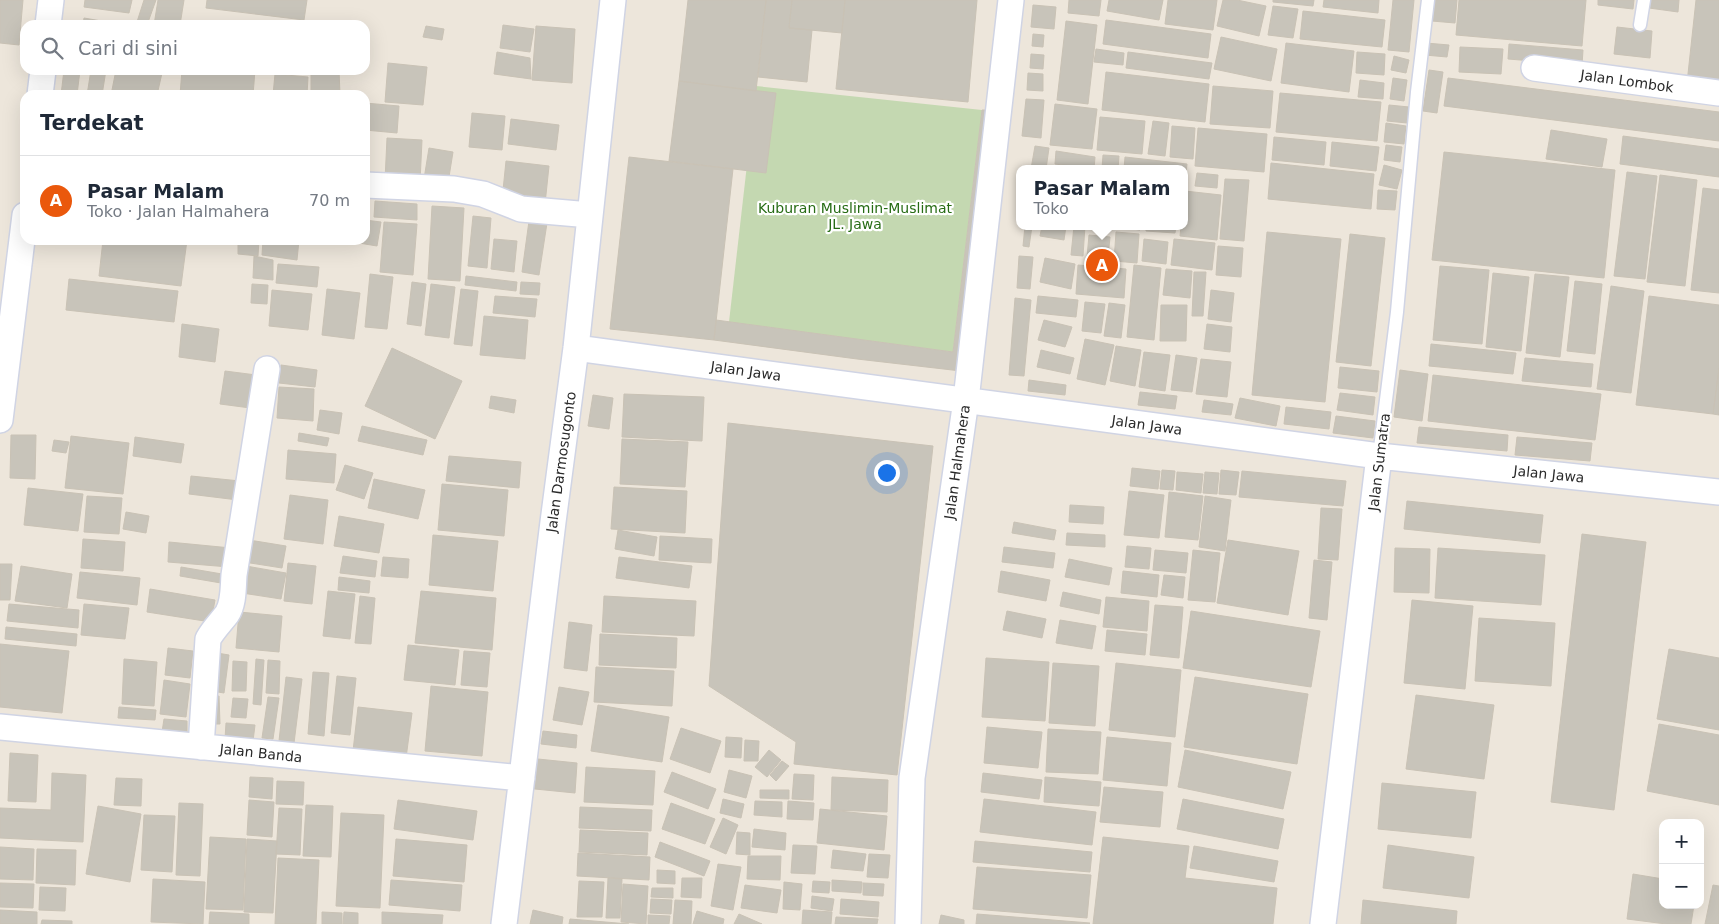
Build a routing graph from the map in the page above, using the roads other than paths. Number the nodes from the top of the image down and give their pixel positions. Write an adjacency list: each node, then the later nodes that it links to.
1 (51, 0): 6 (street)
2 (1011, 0): 17 (street, Jalan Halmahera)
3 (1428, 0): 19 (lane, Jalan Sumatra)
4 (1644, 0): 7 (lane)
5 (607, 1): 13 (street, Jalan Darmosugonto)
6 (49, 20)
7 (1640, 25)
8 (1534, 68): 11 (street, Jalan Lombok)
9 (42, 75): 10 (street)
10 (40, 90)
11 (1719, 93)
12 (370, 185): 13 (street)
13 (590, 215): 15 (street, Jalan Darmosugonto)
14 (21, 245): 18 (street)
15 (576, 348): 17 (street, Jalan Jawa); 23 (street, Jalan Darmosugonto)
16 (267, 369): 22 (street)
17 (966, 400): 19 (street, Jalan Jawa); 25 (street, Jalan Halmahera)
18 (0, 420)
19 (1379, 456): 20 (street, Jalan Jawa); 26 (street, Jalan Sumatra)
20 (1719, 492)
21 (0, 727): 22 (street, Jalan Banda)
22 (201, 747): 23 (street, Jalan Banda)
23 (522, 778): 24 (street, Jalan Darmosugonto)
24 (504, 924)
25 (908, 924)
26 (1323, 924)

